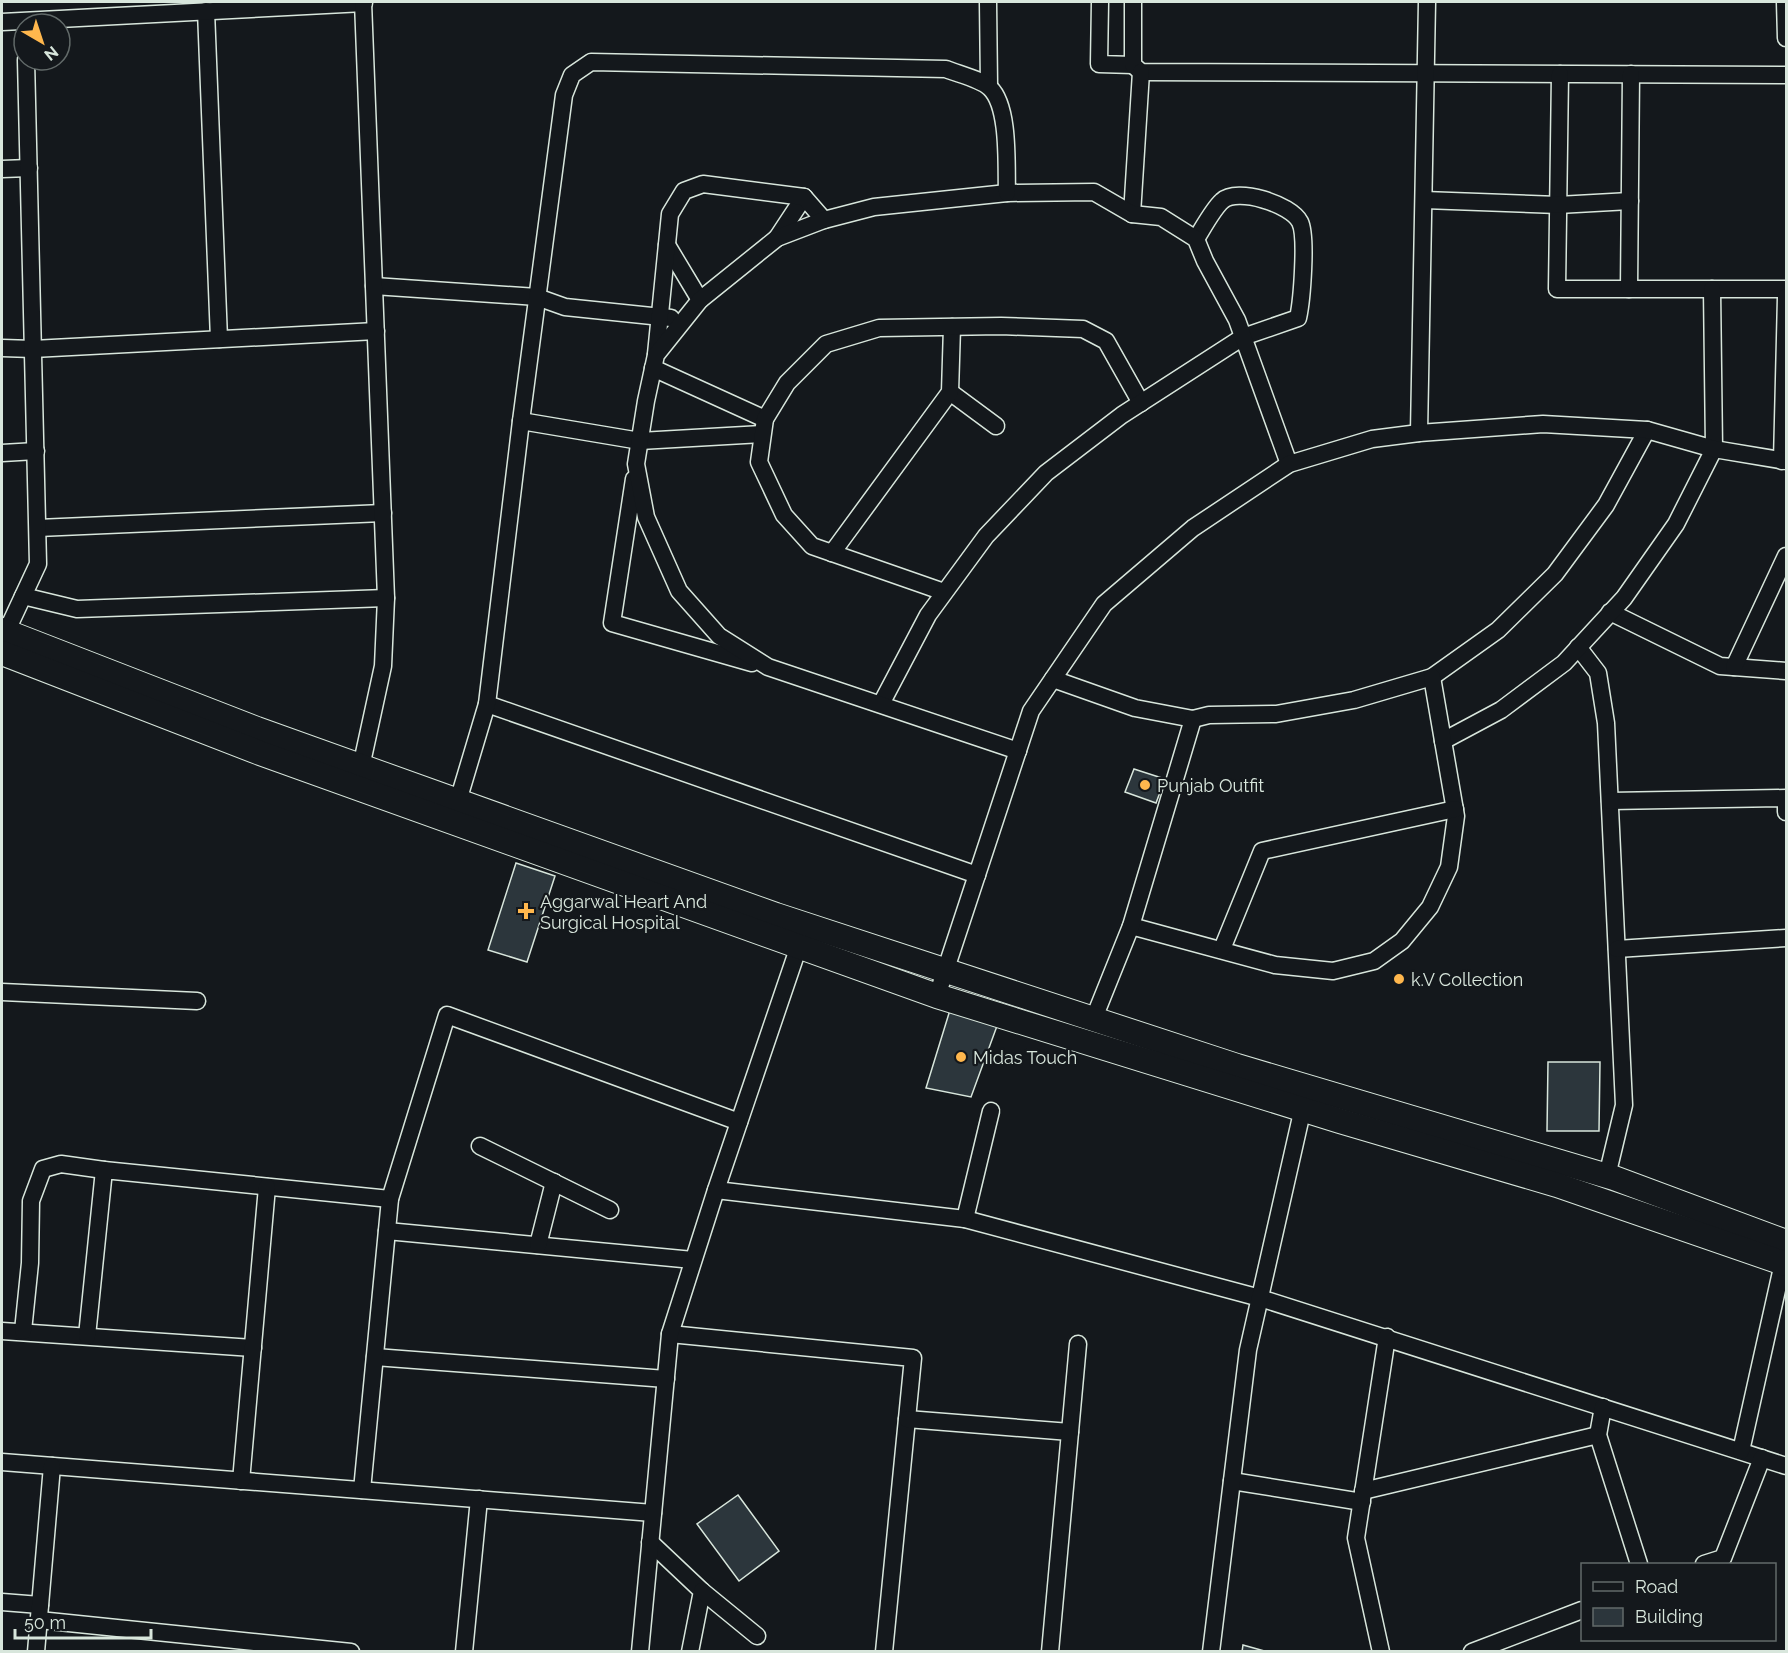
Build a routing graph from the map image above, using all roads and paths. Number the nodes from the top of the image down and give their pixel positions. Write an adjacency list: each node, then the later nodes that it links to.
1 (364, 2): 7 (street); 29 (street)
2 (988, 2): 16 (street)
3 (1100, 2): 10 (street)
4 (1132, 2): 10 (street)
5 (1427, 2): 12 (street)
6 (1785, 2): 9 (street)
7 (206, 11): 8 (street); 41 (street)
8 (72, 20)
9 (1786, 38)
10 (1137, 68): 12 (street); 24 (street)
11 (26, 72): 17 (street)
12 (1426, 74): 13 (street); 21 (street)
13 (1560, 74): 14 (street); 23 (street)
14 (1631, 74): 15 (street); 22 (street)
15 (1786, 75)
16 (989, 86): 19 (street); 33 (street)
17 (29, 168): 18 (street); 43 (street)
18 (2, 169)
19 (1007, 193): 24 (street); 25 (street)
20 (804, 197): 25 (street); 26 (street); 28 (street)
21 (1424, 200): 23 (street); 51 (street)
22 (1630, 201): 23 (street); 30 (street)
23 (1558, 205): 30 (street)
24 (1132, 214): 27 (street)
25 (824, 220): 26 (street)
26 (777, 238): 35 (street)
27 (1196, 239): 40 (street); 40 (street)
28 (667, 245): 35 (street); 36 (street)
29 (374, 286): 33 (street); 39 (street)
30 (1629, 289): 31 (street)
31 (1712, 289): 32 (street); 53 (street)
32 (1786, 290)
33 (537, 297): 36 (street); 47 (street)
34 (1786, 297): 56 (street)
35 (699, 300): 37 (street)
36 (660, 317): 37 (street); 44 (street)
37 (684, 319): 44 (street)
38 (952, 327): 45 (street); 46 (street); 49 (street)
39 (376, 331): 41 (street); 59 (street)
40 (1243, 337): 46 (street); 58 (street)
41 (219, 339): 43 (street)
42 (2, 348): 43 (street)
43 (33, 349): 54 (street)
44 (655, 361): 49 (street); 52 (street)
45 (950, 392): 48 (street); 61 (street)
46 (1141, 403): 63 (street)
47 (520, 421): 52 (street); 74 (street)
48 (996, 426)
49 (764, 427): 52 (street); 61 (street)
50 (1647, 430): 51 (street); 53 (street); 72 (street)
51 (1419, 433): 58 (street)
52 (639, 441): 57 (street)
53 (1714, 449): 56 (street); 66 (street)
54 (36, 451): 55 (street); 60 (street)
55 (2, 453)
56 (1784, 461)
57 (636, 464): 70 (street); 70 (street)
58 (1289, 464): 73 (street)
59 (383, 513): 60 (street); 65 (street)
60 (38, 528): 64 (street)
61 (832, 553): 63 (street)
62 (1786, 556): 69 (street)
63 (944, 592): 75 (street)
64 (23, 596): 65 (street); 67 (street)
65 (386, 598): 79 (street)
66 (1610, 612): 68 (street); 69 (street)
67 (3, 639): 79 (main road); 86 (main road)
68 (1578, 647): 77 (street); 81 (street)
69 (1734, 666): 71 (street)
70 (768, 667): 75 (street)
71 (1786, 671)
72 (1432, 677): 76 (street); 77 (street)
73 (1053, 679): 76 (street); 78 (street)
74 (488, 704): 80 (street); 84 (street)
75 (881, 704): 78 (street)
76 (1193, 719): 85 (street)
77 (1443, 741): 82 (street)
78 (1018, 751): 84 (street)
79 (361, 767): 80 (main road)
80 (458, 801): 86 (main road)
81 (1610, 801): 83 (street); 89 (street)
82 (1455, 809): 88 (street); 88 (street)
83 (1786, 812)
84 (977, 875): 90 (street)
85 (1131, 926): 88 (street); 94 (street)
86 (802, 936): 90 (main road); 92 (main road); 97 (street)
87 (1786, 938): 89 (street)
88 (1222, 949)
89 (1617, 949): 100 (street)
90 (945, 970): 92 (street); 94 (main road)
91 (2, 992): 93 (street)
92 (937, 996): 95 (main road)
93 (197, 1001)
94 (1094, 1018): 95 (main road)
95 (1305, 1098): 100 (main road); 109 (main road); 111 (street)
96 (992, 1111): 106 (street)
97 (739, 1122): 103 (street); 104 (street)
98 (480, 1146): 101 (street)
99 (104, 1170): 102 (street); 113 (street); 115 (street)
100 (1607, 1176): 109 (main road)
101 (554, 1182): 105 (street); 108 (street)
102 (267, 1187): 104 (street); 118 (street)
103 (716, 1190): 106 (street); 110 (street)
104 (390, 1199): 107 (street)
105 (610, 1210)
106 (966, 1220): 111 (street)
107 (387, 1231): 108 (street); 119 (street)
108 (538, 1245): 110 (street)
109 (1785, 1256): 125 (street)
110 (693, 1260): 114 (street)
111 (1260, 1298): 116 (street); 131 (street)
112 (2, 1331): 113 (street)
113 (23, 1331): 115 (street)
114 (670, 1334): 120 (street); 122 (street)
115 (87, 1336): 118 (street)
116 (1388, 1337): 121 (street); 133 (street)
117 (1078, 1344): 123 (street)
118 (253, 1348): 130 (street)
119 (375, 1358): 120 (street); 132 (street)
120 (666, 1379): 135 (street)
121 (1603, 1407): 124 (street); 125 (street)
122 (907, 1419): 123 (street); 150 (street)
123 (1070, 1432): 151 (street)
124 (1598, 1435): 133 (street); 137 (street)
125 (1741, 1452): 126 (street)
126 (1762, 1458): 129 (street); 138 (street)
127 (2, 1462): 128 (street)
128 (52, 1466): 130 (street); 142 (street)
129 (1786, 1466)
130 (241, 1481): 132 (street)
131 (1232, 1481): 133 (street); 152 (street)
132 (362, 1490): 134 (street)
133 (1362, 1497): 153 (street)
134 (479, 1500): 135 (street); 147 (street)
135 (653, 1513): 136 (street)
136 (650, 1542): 139 (street); 148 (street)
137 (1639, 1563)
138 (1707, 1563)
139 (702, 1591): 143 (street); 149 (street)
140 (2, 1602): 142 (street)
141 (1581, 1610): 154 (street)
142 (40, 1612): 144 (street); 145 (street)
143 (757, 1636)
144 (315, 1650): 146 (street)
145 (36, 1652)
146 (351, 1652)
147 (464, 1652)
148 (640, 1652)
149 (690, 1652)
150 (884, 1652)
151 (1050, 1652)
152 (1211, 1652)
153 (1382, 1652)
154 (1472, 1652)

